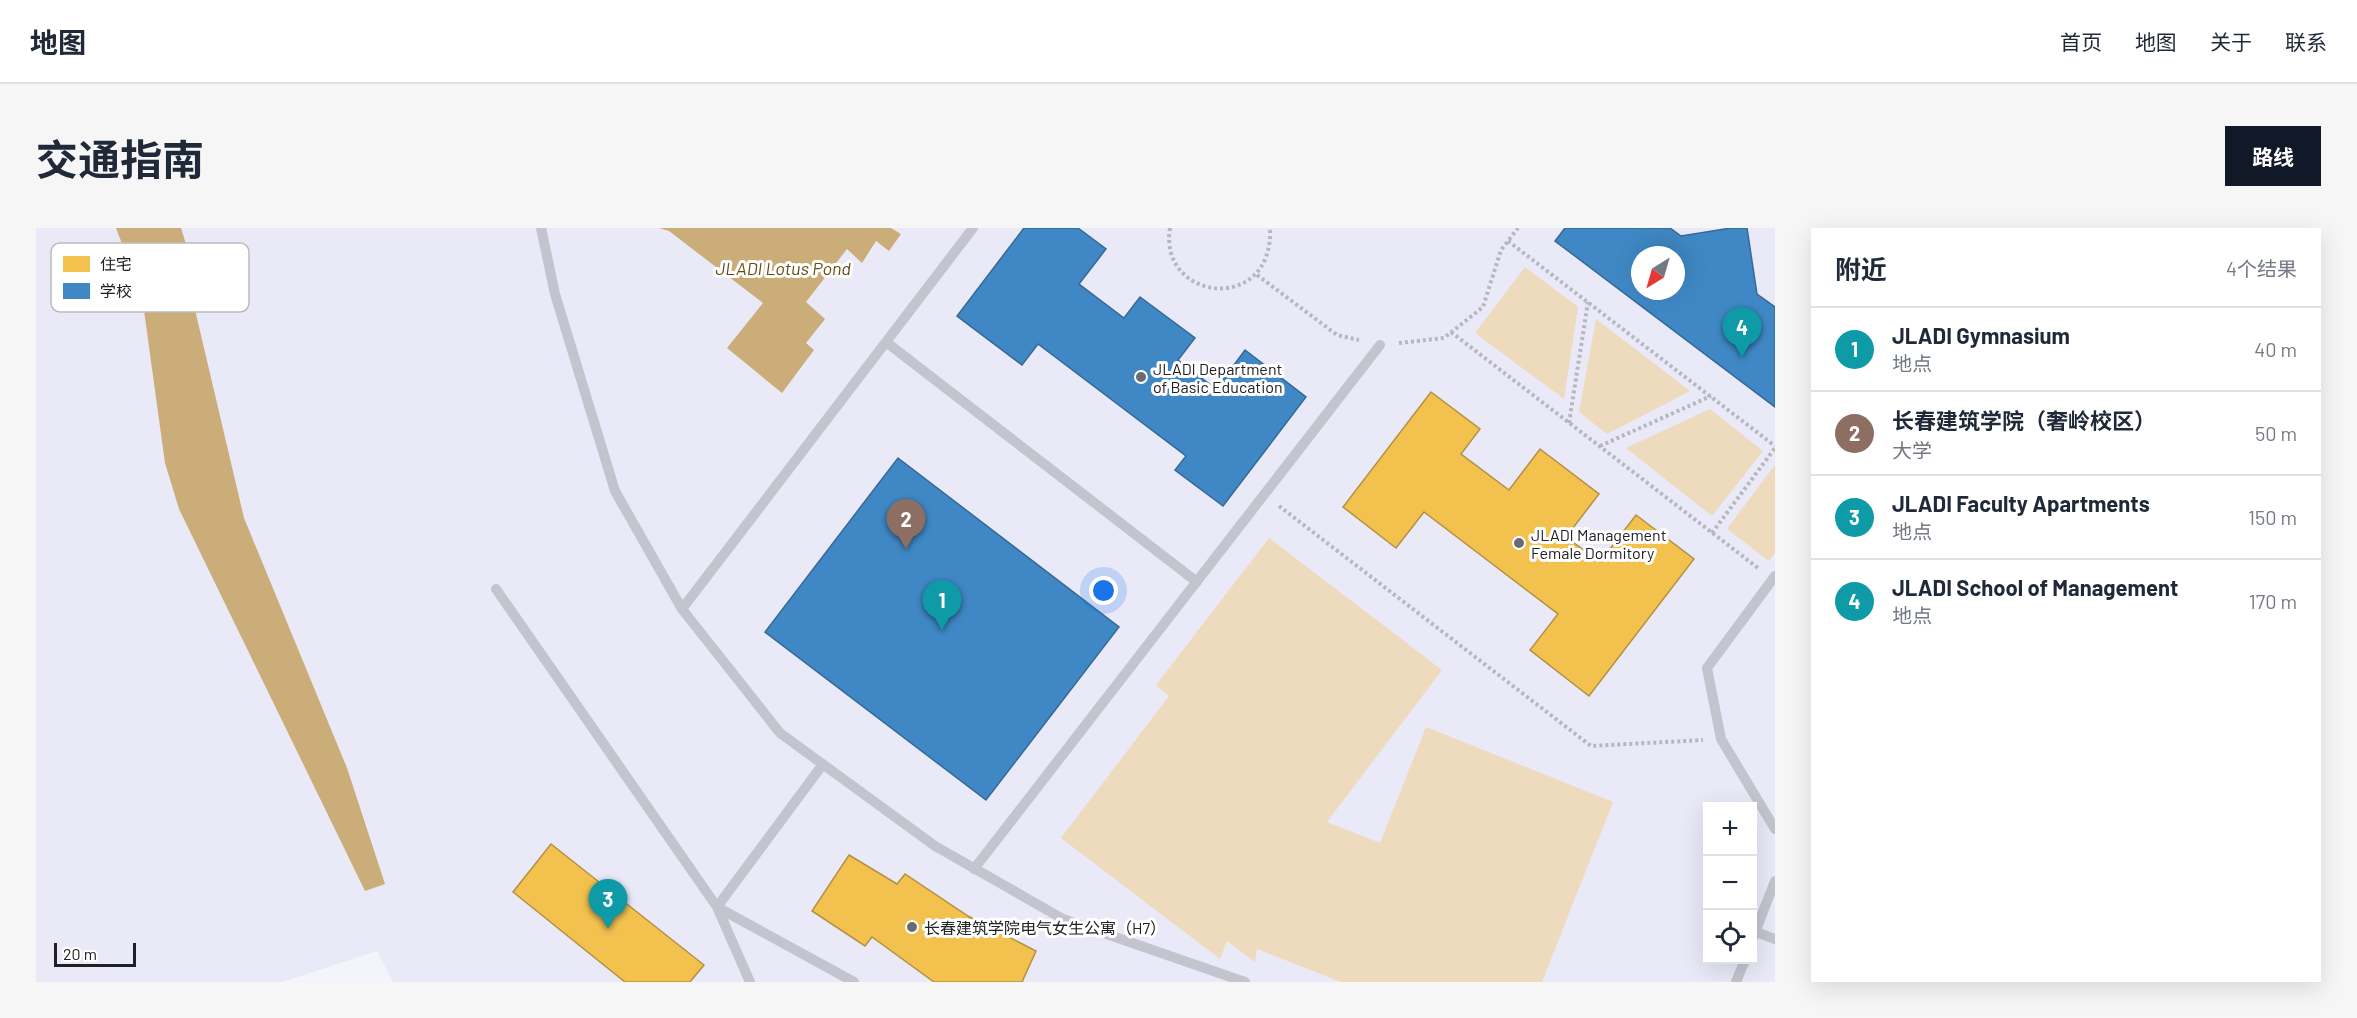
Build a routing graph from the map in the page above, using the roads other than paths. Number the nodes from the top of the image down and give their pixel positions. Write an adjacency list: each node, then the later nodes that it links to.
1 (542, 228): 8 (lane)
2 (973, 228): 3 (lane)
3 (886, 342): 6 (lane); 8 (lane)
4 (1380, 345): 6 (lane)
5 (1774, 577): 10 (lane)
6 (1197, 582): 11 (lane)
7 (496, 589): 13 (lane)
8 (682, 609): 9 (lane)
9 (823, 764): 11 (lane); 13 (lane)
10 (1775, 829)
11 (974, 869): 20 (lane)
12 (1775, 881): 14 (lane)
13 (717, 907): 18 (lane); 19 (lane)
14 (1757, 928)
15 (1757, 936): 16 (lane)
16 (1775, 939)
17 (1743, 964): 21 (lane)
18 (750, 982)
19 (854, 982)
20 (1245, 982)
21 (1736, 982)

